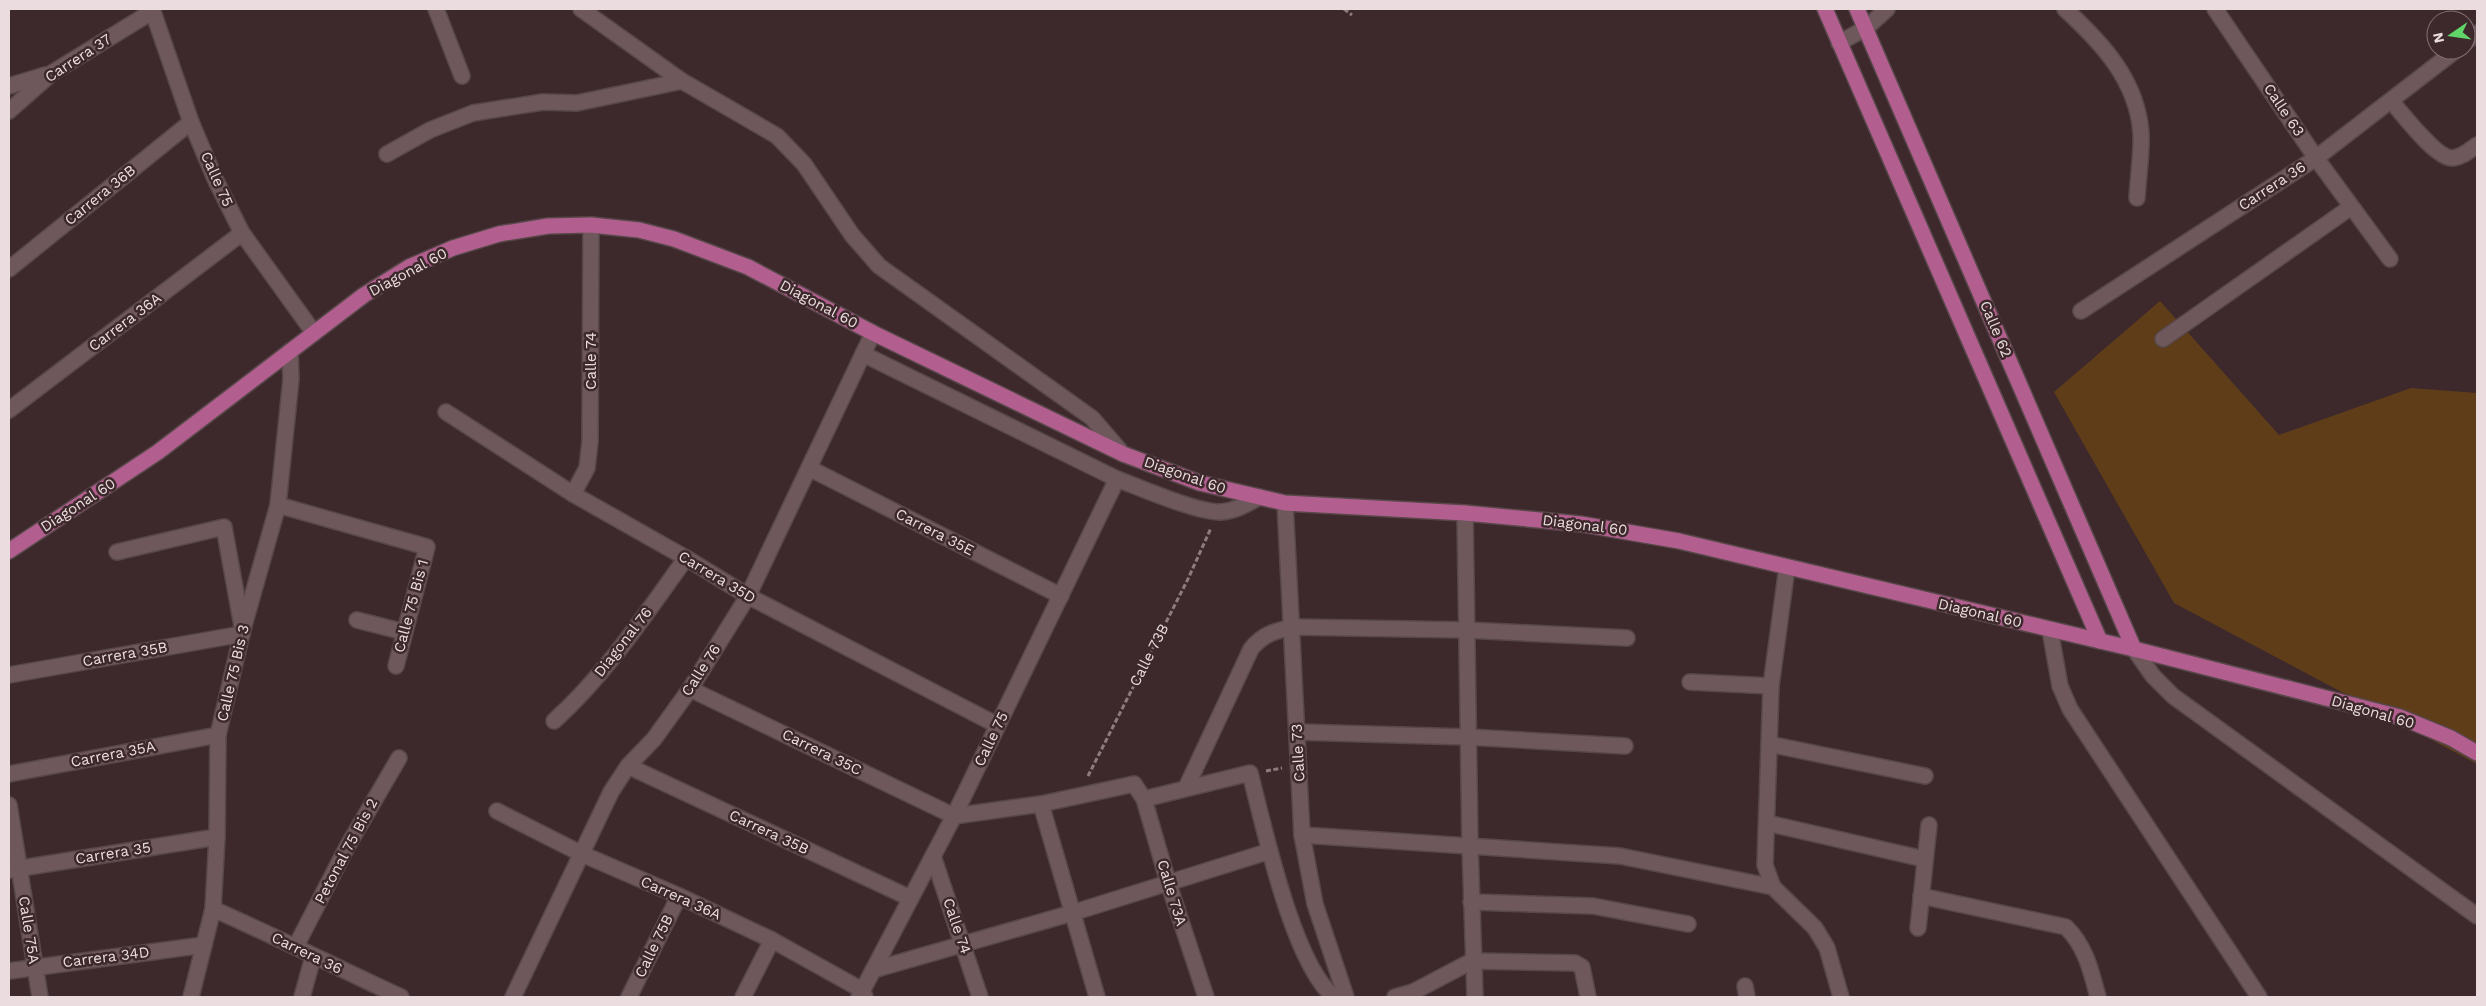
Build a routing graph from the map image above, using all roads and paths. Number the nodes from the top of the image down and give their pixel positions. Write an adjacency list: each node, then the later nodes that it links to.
1 (436, 9): 15 (street)
2 (581, 9): 16 (street)
3 (1344, 9): 10 (path)
4 (1825, 9): 12 (main road, Calle 62)
5 (1858, 9): 11 (main road, Calle 62)
6 (1887, 9): 11 (street)
7 (2065, 9): 24 (street)
8 (2215, 9): 23 (street, Calle 63)
9 (152, 10): 14 (street, Carrera 37); 20 (street, Calle 75)
10 (1352, 15)
11 (1866, 28): 12 (street); 61 (main road, Calle 62)
12 (1839, 43): 60 (main road, Calle 62)
13 (2443, 60): 18 (street, Carrera 36)
14 (52, 72): 17 (street); 19 (street, Carrera 37)
15 (462, 76)
16 (682, 81): 22 (street); 38 (street)
17 (9, 86)
18 (2391, 101): 21 (street); 23 (street, Carrera 36)
19 (9, 111)
20 (191, 122): 27 (street, Calle 75); 29 (street, Carrera 36B)
21 (2477, 145)
22 (387, 154)
23 (2316, 158): 25 (street, Calle 63); 30 (street, Carrera 36)
24 (2137, 198)
25 (2351, 207): 28 (street, Calle 63); 33 (street)
26 (591, 225): 31 (main road, Diagonal 60); 32 (main road, Diagonal 60); 41 (street, Calle 74)
27 (242, 233): 31 (street, Calle 75); 36 (street, Carrera 36A)
28 (2390, 259)
29 (12, 260)
30 (2081, 311)
31 (314, 332): 34 (main road, Diagonal 60)
32 (873, 333): 35 (street, Calle 76); 38 (main road, Diagonal 60)
33 (2163, 339)
34 (290, 352): 44 (street, Calle 75 Bis 3); 47 (main road, Diagonal 60)
35 (862, 354): 39 (street, Calle 76); 40 (street)
36 (9, 410)
37 (446, 412): 41 (street, Carrera 35D)
38 (1123, 454): 42 (main road, Diagonal 60)
39 (809, 468): 51 (street, Calle 76); 52 (street, Carrera 35E)
40 (1117, 478): 45 (street); 52 (street, Calle 75)
41 (573, 494): 49 (street, Carrera 35D)
42 (1259, 497): 43 (main road, Diagonal 60); 45 (street)
43 (1285, 502): 46 (main road, Diagonal 60); 54 (street, Calle 73)
44 (278, 505): 57 (street, Calle 75 Bis 3); 58 (street, Calle 75 Bis 1)
45 (1219, 512): 83 (path, Calle 73B)
46 (1465, 513): 50 (main road, Diagonal 60); 55 (street)
47 (9, 551)
48 (117, 552): 57 (street)
49 (686, 558): 51 (street, Carrera 35D); 67 (street, Diagonal 76)
50 (1787, 567): 56 (main road, Diagonal 60); 65 (street)
51 (748, 596): 66 (street, Calle 76); 68 (street, Carrera 35D)
52 (1061, 596): 68 (street, Calle 75)
53 (357, 620): 58 (street)
54 (1293, 627): 55 (street); 69 (street, Calle 73); 81 (street)
55 (1466, 630): 59 (street); 71 (street)
56 (2050, 630): 60 (main road, Diagonal 60); 136 (street)
57 (242, 631): 63 (street, Carrera 35B); 70 (street, Calle 75 Bis 3)
58 (404, 632): 62 (street, Calle 75 Bis 1)
59 (1627, 638)
60 (2100, 641): 61 (main road, Diagonal 60)
61 (2134, 649): 74 (main road, Diagonal 60); 106 (street)
62 (396, 666)
63 (9, 675)
64 (1690, 682): 65 (street)
65 (1771, 686): 72 (street)
66 (690, 689): 77 (street, Calle 76); 87 (street, Carrera 35C)
67 (554, 721)
68 (997, 725): 87 (street, Calle 75)
69 (1297, 732): 71 (street); 76 (street, Calle 73)
70 (218, 735): 79 (street, Carrera 35A); 91 (street, Calle 75 Bis 3)
71 (1468, 737): 73 (street); 92 (street)
72 (1769, 744): 80 (street); 88 (street)
73 (1625, 746)
74 (2477, 753)
75 (399, 758): 112 (street, Petonal 75 Bis 2)
76 (1299, 765): 78 (path); 90 (street, Calle 73)
77 (628, 766): 94 (street, Calle 76); 102 (street, Carrera 35B)
78 (1250, 773): 81 (street); 93 (street)
79 (9, 774)
80 (1925, 776)
81 (1186, 788): 82 (street)
82 (1142, 794): 83 (street); 98 (street, Calle 73A)
83 (1077, 797): 85 (street)
84 (9, 804): 97 (street, Calle 75A)
85 (1041, 804): 87 (street); 105 (street)
86 (497, 811): 94 (street, Carrera 36A)
87 (954, 816): 95 (street, Calle 75)
88 (1767, 823): 96 (street); 99 (street)
89 (1929, 825): 96 (street)
90 (1302, 835): 92 (street); 130 (street, Calle 73)
91 (217, 836): 97 (street, Carrera 35); 104 (street, Calle 75 Bis 3)
92 (1470, 846): 99 (street); 103 (street)
93 (1270, 851): 98 (street); 129 (street)
94 (582, 854): 100 (street, Carrera 36A); 123 (street, Calle 76)
95 (933, 856): 102 (street, Calle 75); 110 (street, Calle 74)
96 (1924, 859): 101 (street)
97 (14, 869): 115 (street, Calle 75A)
98 (1168, 882): 105 (street); 128 (street, Calle 73A)
99 (1773, 887): 134 (street)
100 (679, 896): 109 (street, Carrera 36A); 124 (street, Calle 75B)
101 (1920, 896): 108 (street); 135 (street)
102 (910, 898): 117 (street, Calle 75)
103 (1471, 902): 107 (street); 114 (street)
104 (213, 910): 111 (street, Calle 75 Bis 3); 112 (street, Carrera 36)
105 (1072, 913): 110 (street); 127 (street)
106 (2477, 916)
107 (1688, 924)
108 (1918, 928)
109 (772, 940): 118 (street, Carrera 36A); 125 (street)
110 (964, 944): 117 (street); 126 (street, Calle 74)
111 (204, 945): 115 (street, Carrera 34D); 120 (street, Calle 75 Bis 3)
112 (296, 946): 113 (street, Carrera 36)
113 (313, 957): 121 (street); 122 (street, Carrera 36)
114 (1472, 961): 131 (street); 132 (street); 133 (street)
115 (35, 966): 116 (street, Carrera 34D); 119 (street, Calle 75A)
116 (9, 970)
117 (873, 970): 118 (street, Calle 75)
118 (862, 995)
119 (40, 997)
120 (191, 997)
121 (302, 997)
122 (401, 997)
123 (513, 997)
124 (629, 997)
125 (743, 997)
126 (980, 997)
127 (1097, 997)
128 (1206, 997)
129 (1334, 997)
130 (1346, 997)
131 (1396, 997)
132 (1475, 997)
133 (1588, 997)
134 (1841, 997)
135 (2098, 997)
136 (2258, 997)

